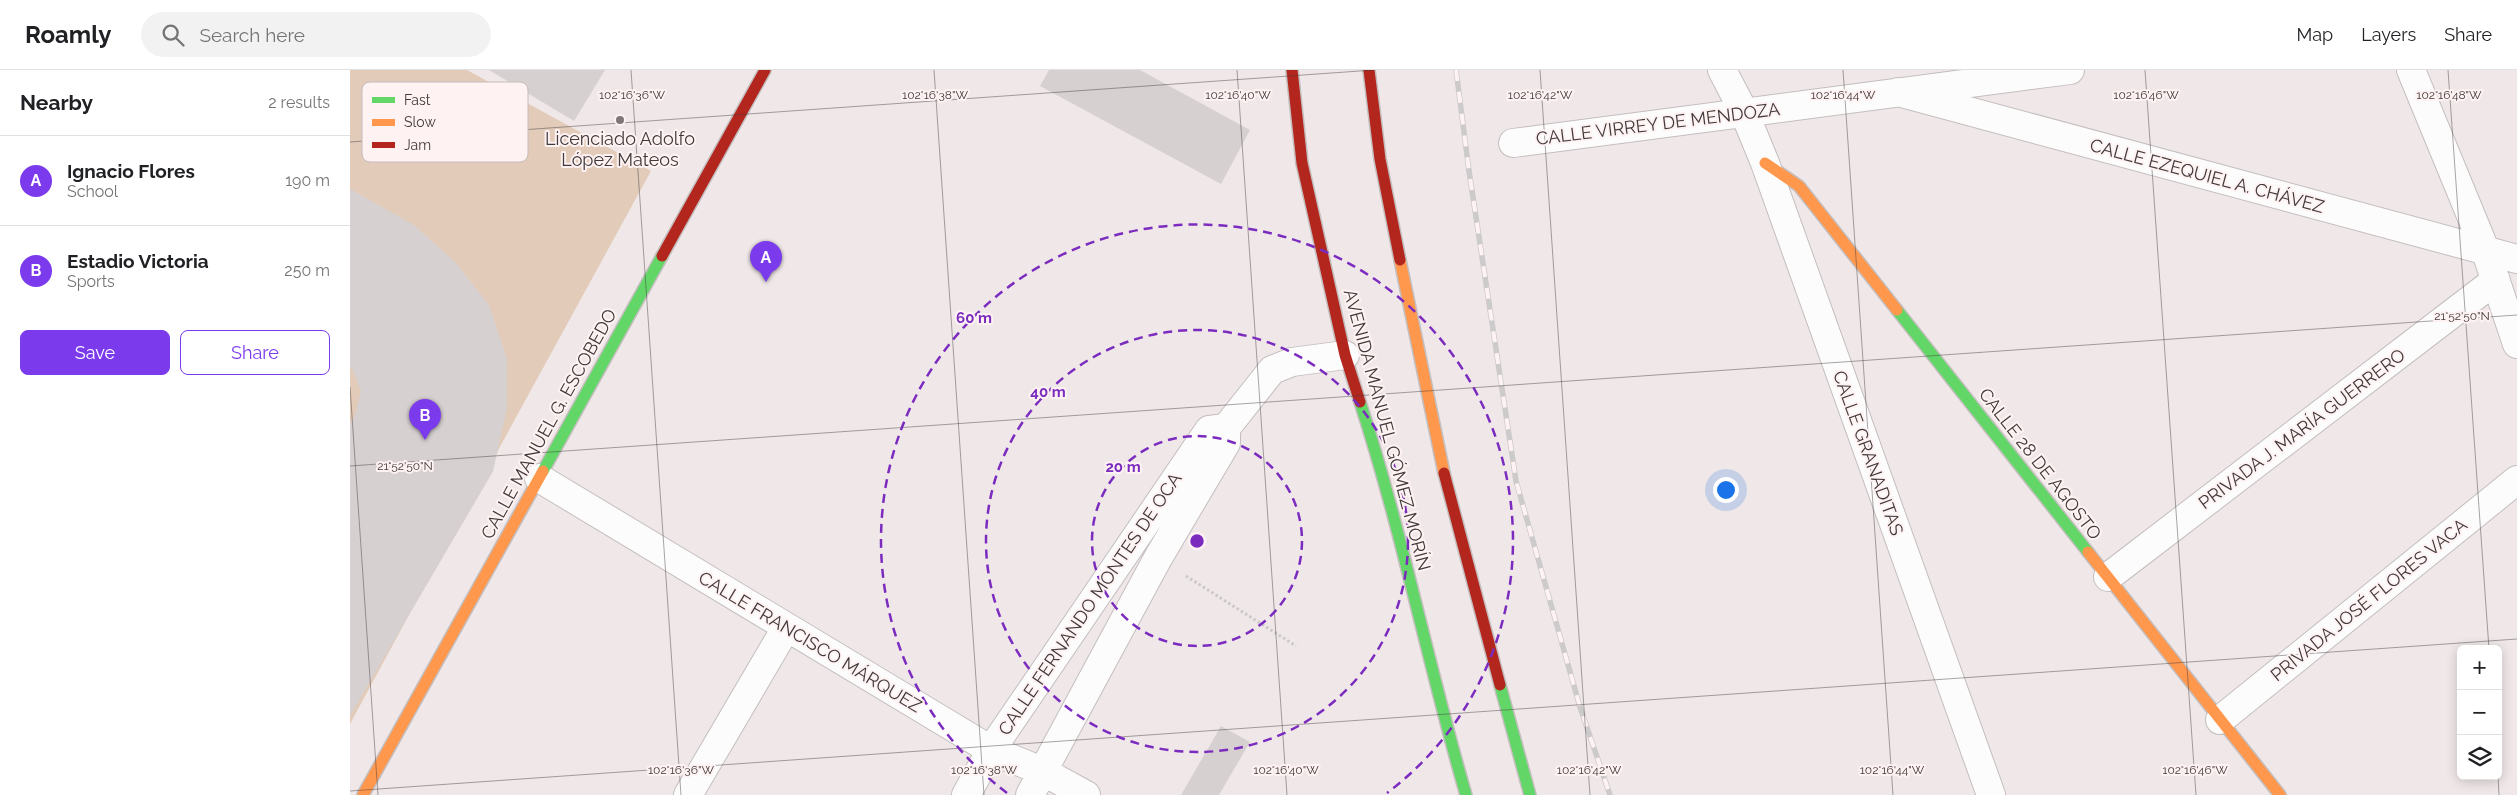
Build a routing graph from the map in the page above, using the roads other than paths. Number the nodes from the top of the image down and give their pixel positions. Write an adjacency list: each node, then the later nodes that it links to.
1 (765, 70): 17 (street, CALLE MANUEL G. ESCOBEDO)
2 (1292, 70): 15 (street, AVENIDA MANUEL GÓMEZ MORÍN)
3 (1369, 70): 30 (street)
4 (1722, 70): 8 (street, CALLE GRANADITAS)
5 (2070, 70): 7 (street, CALLE VIRREY DE MENDOZA)
6 (2410, 70): 11 (street)
7 (1898, 92): 8 (street, CALLE VIRREY DE MENDOZA); 11 (street, CALLE EZEQUIEL A. CHÁVEZ)
8 (1744, 112): 9 (street, CALLE VIRREY DE MENDOZA); 10 (street, CALLE GRANADITAS)
9 (1513, 143)
10 (1765, 163): 19 (street, CALLE 28 DE AGOSTO); 31 (street, CALLE GRANADITAS)
11 (2486, 252): 12 (street, CALLE EZEQUIEL A. CHÁVEZ); 13 (street)
12 (2517, 259)
13 (2496, 280): 14 (street); 19 (street, PRIVADA J. MARÍA GUERRERO)
14 (2517, 344)
15 (1345, 355): 16 (street, CALLE FERNANDO MONTES DE OCA); 29 (street, AVENIDA MANUEL GÓMEZ MORÍN)
16 (1226, 428): 22 (street, CALLE FERNANDO MONTES DE OCA); 23 (street, CALLE FERNANDO MONTES DE OCA)
17 (539, 478): 20 (street, CALLE FRANCISCO MÁRQUEZ); 24 (street, CALLE MANUEL G. ESCOBEDO)
18 (2517, 480): 21 (street, PRIVADA JOSÉ FLORES VACA)
19 (2108, 577): 21 (street, CALLE 28 DE AGOSTO)
20 (786, 628): 22 (street, CALLE FRANCISCO MÁRQUEZ); 25 (street)
21 (2220, 720): 32 (street, CALLE 28 DE AGOSTO)
22 (992, 750): 23 (street, CALLE FRANCISCO MÁRQUEZ); 26 (street, CALLE FERNANDO MONTES DE OCA)
23 (1044, 772): 27 (street, CALLE FERNANDO MONTES DE OCA); 28 (street, CALLE FRANCISCO MÁRQUEZ)
24 (364, 795)
25 (688, 795)
26 (966, 795)
27 (1030, 795)
28 (1086, 795)
29 (1466, 795)
30 (1530, 795)
31 (1990, 795)
32 (2280, 795)

